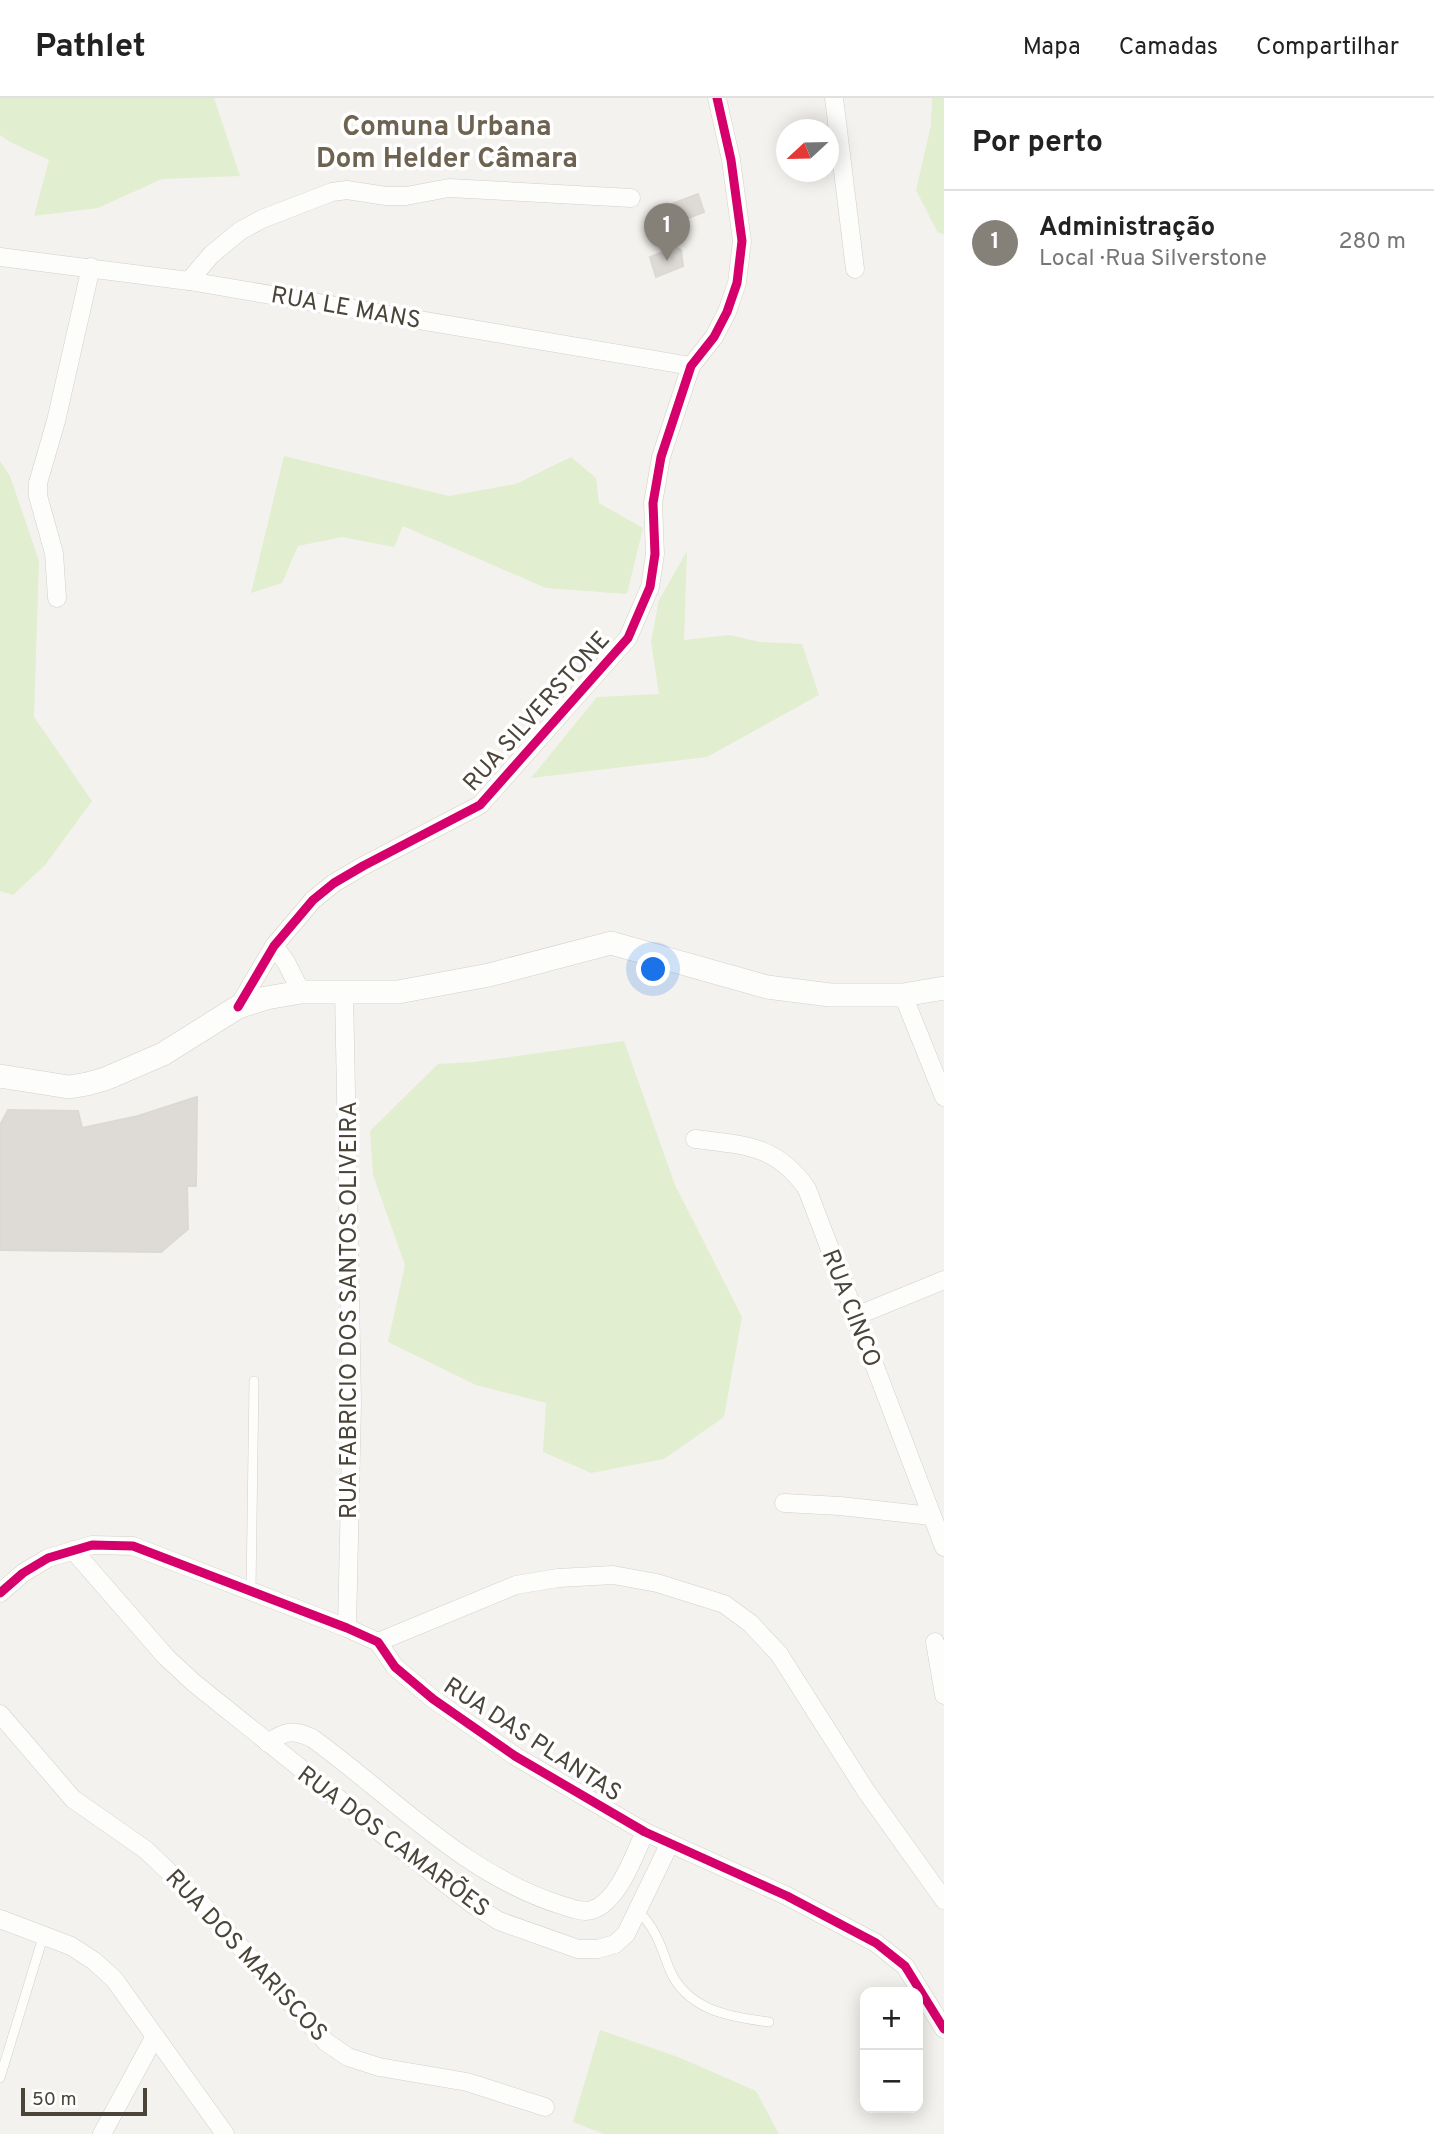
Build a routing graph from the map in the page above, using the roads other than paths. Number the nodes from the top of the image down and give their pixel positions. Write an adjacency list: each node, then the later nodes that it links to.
1 (717, 98): 8 (street, RUA SILVERSTONE)
2 (834, 98): 6 (street)
3 (631, 198): 7 (street)
4 (0, 257): 5 (street, RUA LE MANS)
5 (91, 267): 7 (street, RUA LE MANS); 9 (street)
6 (855, 269)
7 (189, 281): 8 (street, RUA LE MANS)
8 (691, 366): 10 (street, RUA SILVERSTONE)
9 (57, 598)
10 (274, 946): 13 (street); 15 (street, RUA SILVERSTONE)
11 (944, 988): 14 (street)
12 (344, 991): 13 (street); 14 (street); 28 (street, RUA FABRICIO DOS SANTOS OLIVEIRA)
13 (301, 992): 15 (street)
14 (903, 995): 17 (street)
15 (238, 1007): 16 (street)
16 (0, 1076)
17 (944, 1097)
18 (695, 1139): 20 (street, RUA CINCO)
19 (944, 1280): 20 (street)
20 (856, 1316): 23 (street, RUA CINCO)
21 (254, 1381): 26 (lane)
22 (784, 1503): 23 (street)
23 (931, 1516): 24 (street, RUA CINCO)
24 (944, 1547)
25 (73, 1550): 26 (street, RUA DAS PLANTAS); 27 (street, RUA DAS PLANTAS); 33 (street, RUA DOS CAMARÕES)
26 (251, 1590): 28 (street, RUA DAS PLANTAS)
27 (0, 1593)
28 (347, 1628): 29 (street, RUA DAS PLANTAS)
29 (378, 1642): 34 (street, RUA DAS PLANTAS); 36 (street)
30 (934, 1642): 31 (street)
31 (944, 1695)
32 (0, 1714): 44 (street, RUA DOS MARISCOS)
33 (268, 1743): 34 (street, RUA DOS CAMARÕES); 37 (street, RUA DOS CAMARÕES)
34 (645, 1832): 35 (street, RUA DAS PLANTAS)
35 (670, 1843): 37 (street, RUA DOS CAMARÕES); 41 (street, RUA DAS PLANTAS)
36 (944, 1900)
37 (638, 1911): 40 (lane)
38 (0, 1919): 39 (street)
39 (44, 1934): 42 (street); 43 (lane)
40 (769, 2022)
41 (944, 2029)
42 (155, 2036): 45 (street); 46 (street)
43 (0, 2078)
44 (545, 2107)
45 (102, 2134)
46 (225, 2134)

